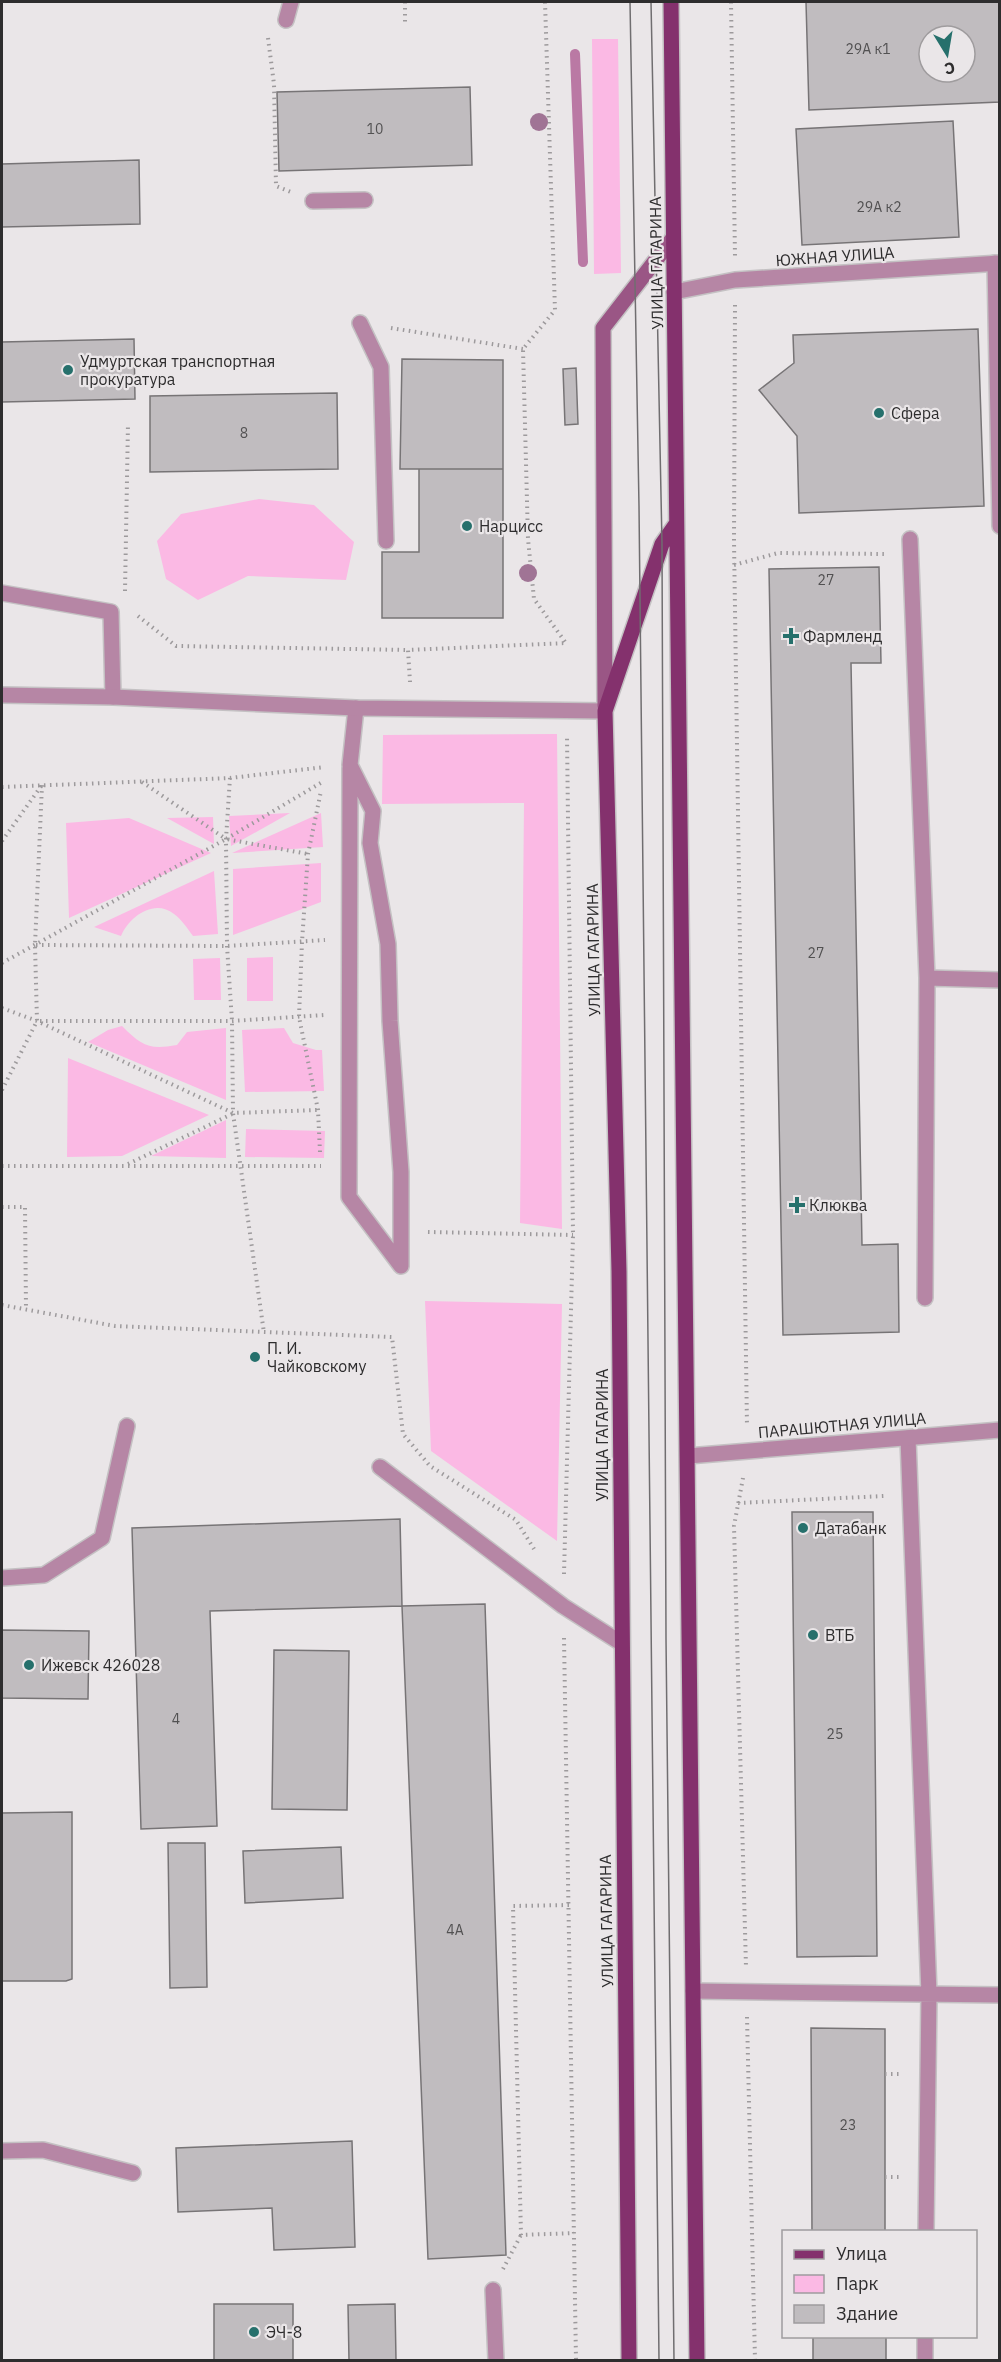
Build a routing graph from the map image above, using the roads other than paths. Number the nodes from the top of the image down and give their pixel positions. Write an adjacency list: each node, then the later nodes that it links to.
1 (291, 2): 3 (street)
2 (671, 2): 6 (main road, УЛИЦА ГАГАРИНА)
3 (286, 20)
4 (365, 200): 5 (street)
5 (313, 201)
6 (673, 238): 8 (main road, УЛИЦА ГАГАРИНА); 18 (street)
7 (998, 263): 8 (street, ЮЖНАЯ УЛИЦА); 11 (street)
8 (674, 292): 10 (main road, УЛИЦА ГАГАРИНА)
9 (360, 323): 13 (street)
10 (676, 524): 18 (main road, УЛИЦА ГАГАРИНА); 26 (main road, УЛИЦА ГАГАРИНА)
11 (999, 526)
12 (910, 539): 20 (street)
13 (386, 541)
14 (2, 593): 16 (street)
15 (2, 695): 16 (street)
16 (113, 697): 17 (street)
17 (356, 708): 18 (street); 19 (street)
18 (605, 711): 29 (main road, УЛИЦА ГАГАРИНА)
19 (350, 765): 19 (street)
20 (927, 978): 21 (street); 22 (street)
21 (999, 980)
22 (925, 1298)
23 (126, 1426): 28 (street)
24 (999, 1430): 25 (street, ПАРАШЮТНАЯ УЛИЦА)
25 (908, 1438): 26 (street, ПАРАШЮТНАЯ УЛИЦА); 31 (street)
26 (688, 1456): 30 (main road, УЛИЦА ГАГАРИНА)
27 (380, 1467): 29 (street)
28 (2, 1578)
29 (621, 1643): 39 (main road, УЛИЦА ГАГАРИНА)
30 (693, 1991): 31 (street); 40 (main road, УЛИЦА ГАГАРИНА)
31 (929, 1994): 32 (street); 35 (street)
32 (999, 1995)
33 (2, 2151): 34 (street)
34 (133, 2173)
35 (926, 2230)
36 (493, 2290): 38 (street)
37 (925, 2338): 41 (street)
38 (496, 2361)
39 (629, 2361)
40 (697, 2361)
41 (925, 2361)

